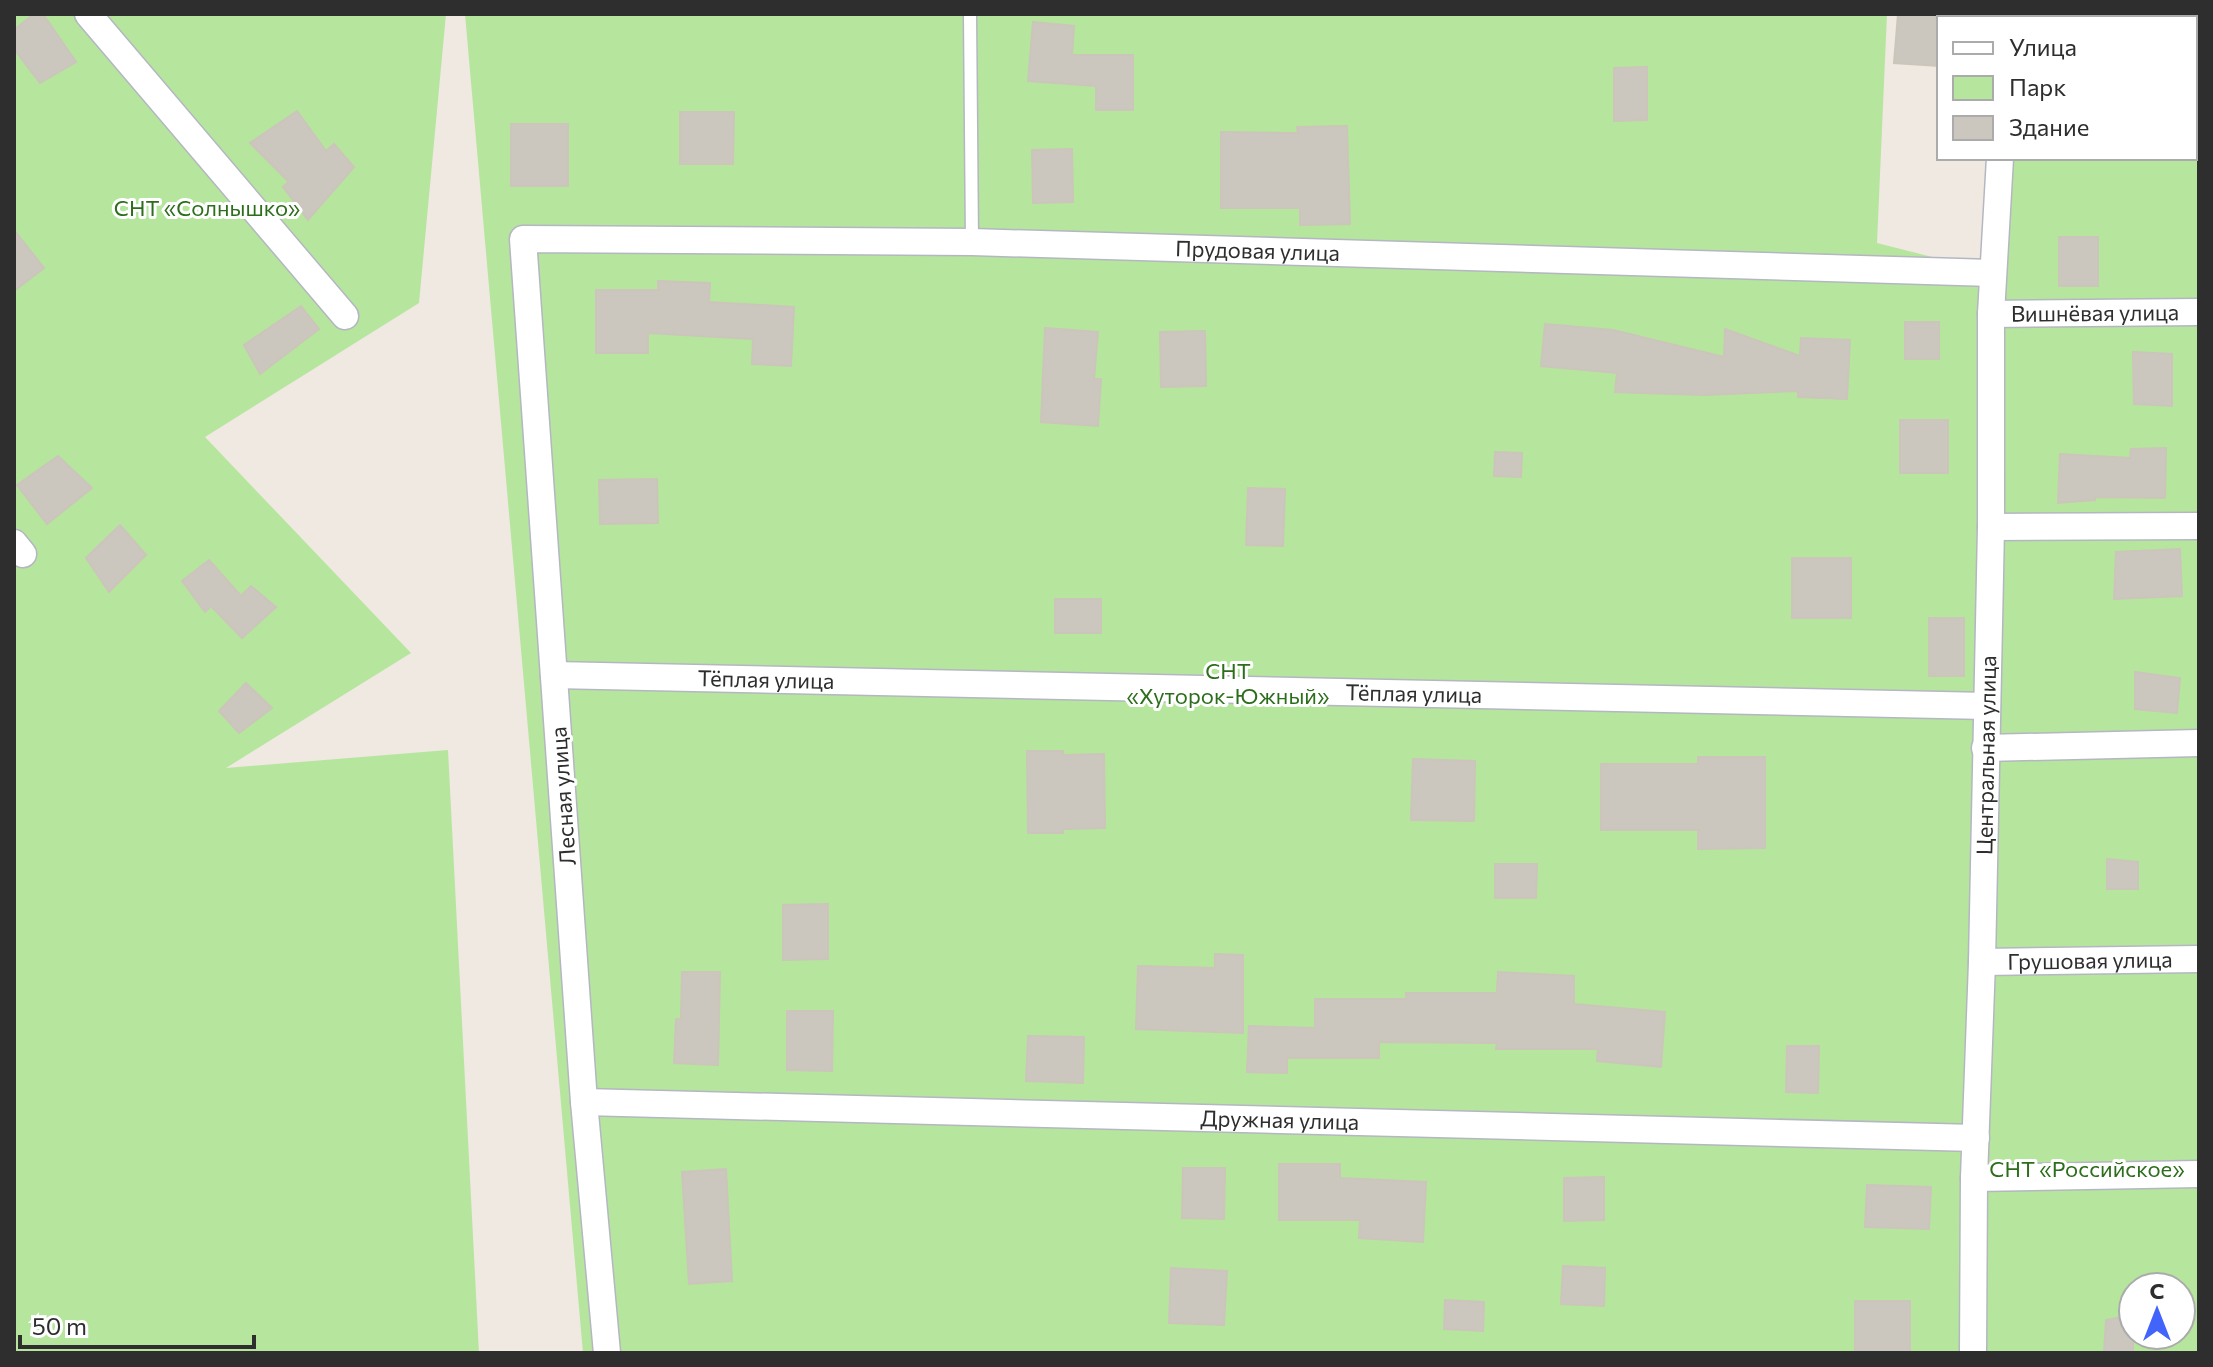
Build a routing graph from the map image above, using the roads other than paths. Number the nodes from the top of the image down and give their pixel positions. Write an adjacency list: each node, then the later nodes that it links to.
1 (88, 14): 9 (street)
2 (970, 14): 5 (lane)
3 (2000, 160): 6 (street, Центральная улица)
4 (523, 239): 5 (street, Прудовая улица); 12 (street, Лесная улица)
5 (972, 242): 6 (street, Прудовая улица)
6 (1992, 273): 8 (street, Центральная улица)
7 (2199, 312): 8 (street, Вишнёвая улица)
8 (1991, 314): 11 (street, Центральная улица)
9 (345, 316)
10 (2199, 526): 11 (street)
11 (1991, 527): 13 (street, Центральная улица)
12 (554, 675): 13 (street, Тёплая улица); 18 (street, Лесная улица)
13 (1987, 706): 15 (street, Центральная улица)
14 (2199, 743): 15 (street)
15 (1985, 748): 17 (street, Центральная улица)
16 (2199, 959): 17 (street, Грушовая улица)
17 (1982, 962): 19 (street, Центральная улица)
18 (584, 1102): 19 (street, Дружная улица); 22 (street, Лесная улица)
19 (1976, 1138): 21 (street, Центральная улица)
20 (2199, 1174): 21 (street)
21 (1974, 1178): 23 (street, Центральная улица)
22 (607, 1353)
23 (1973, 1353)

